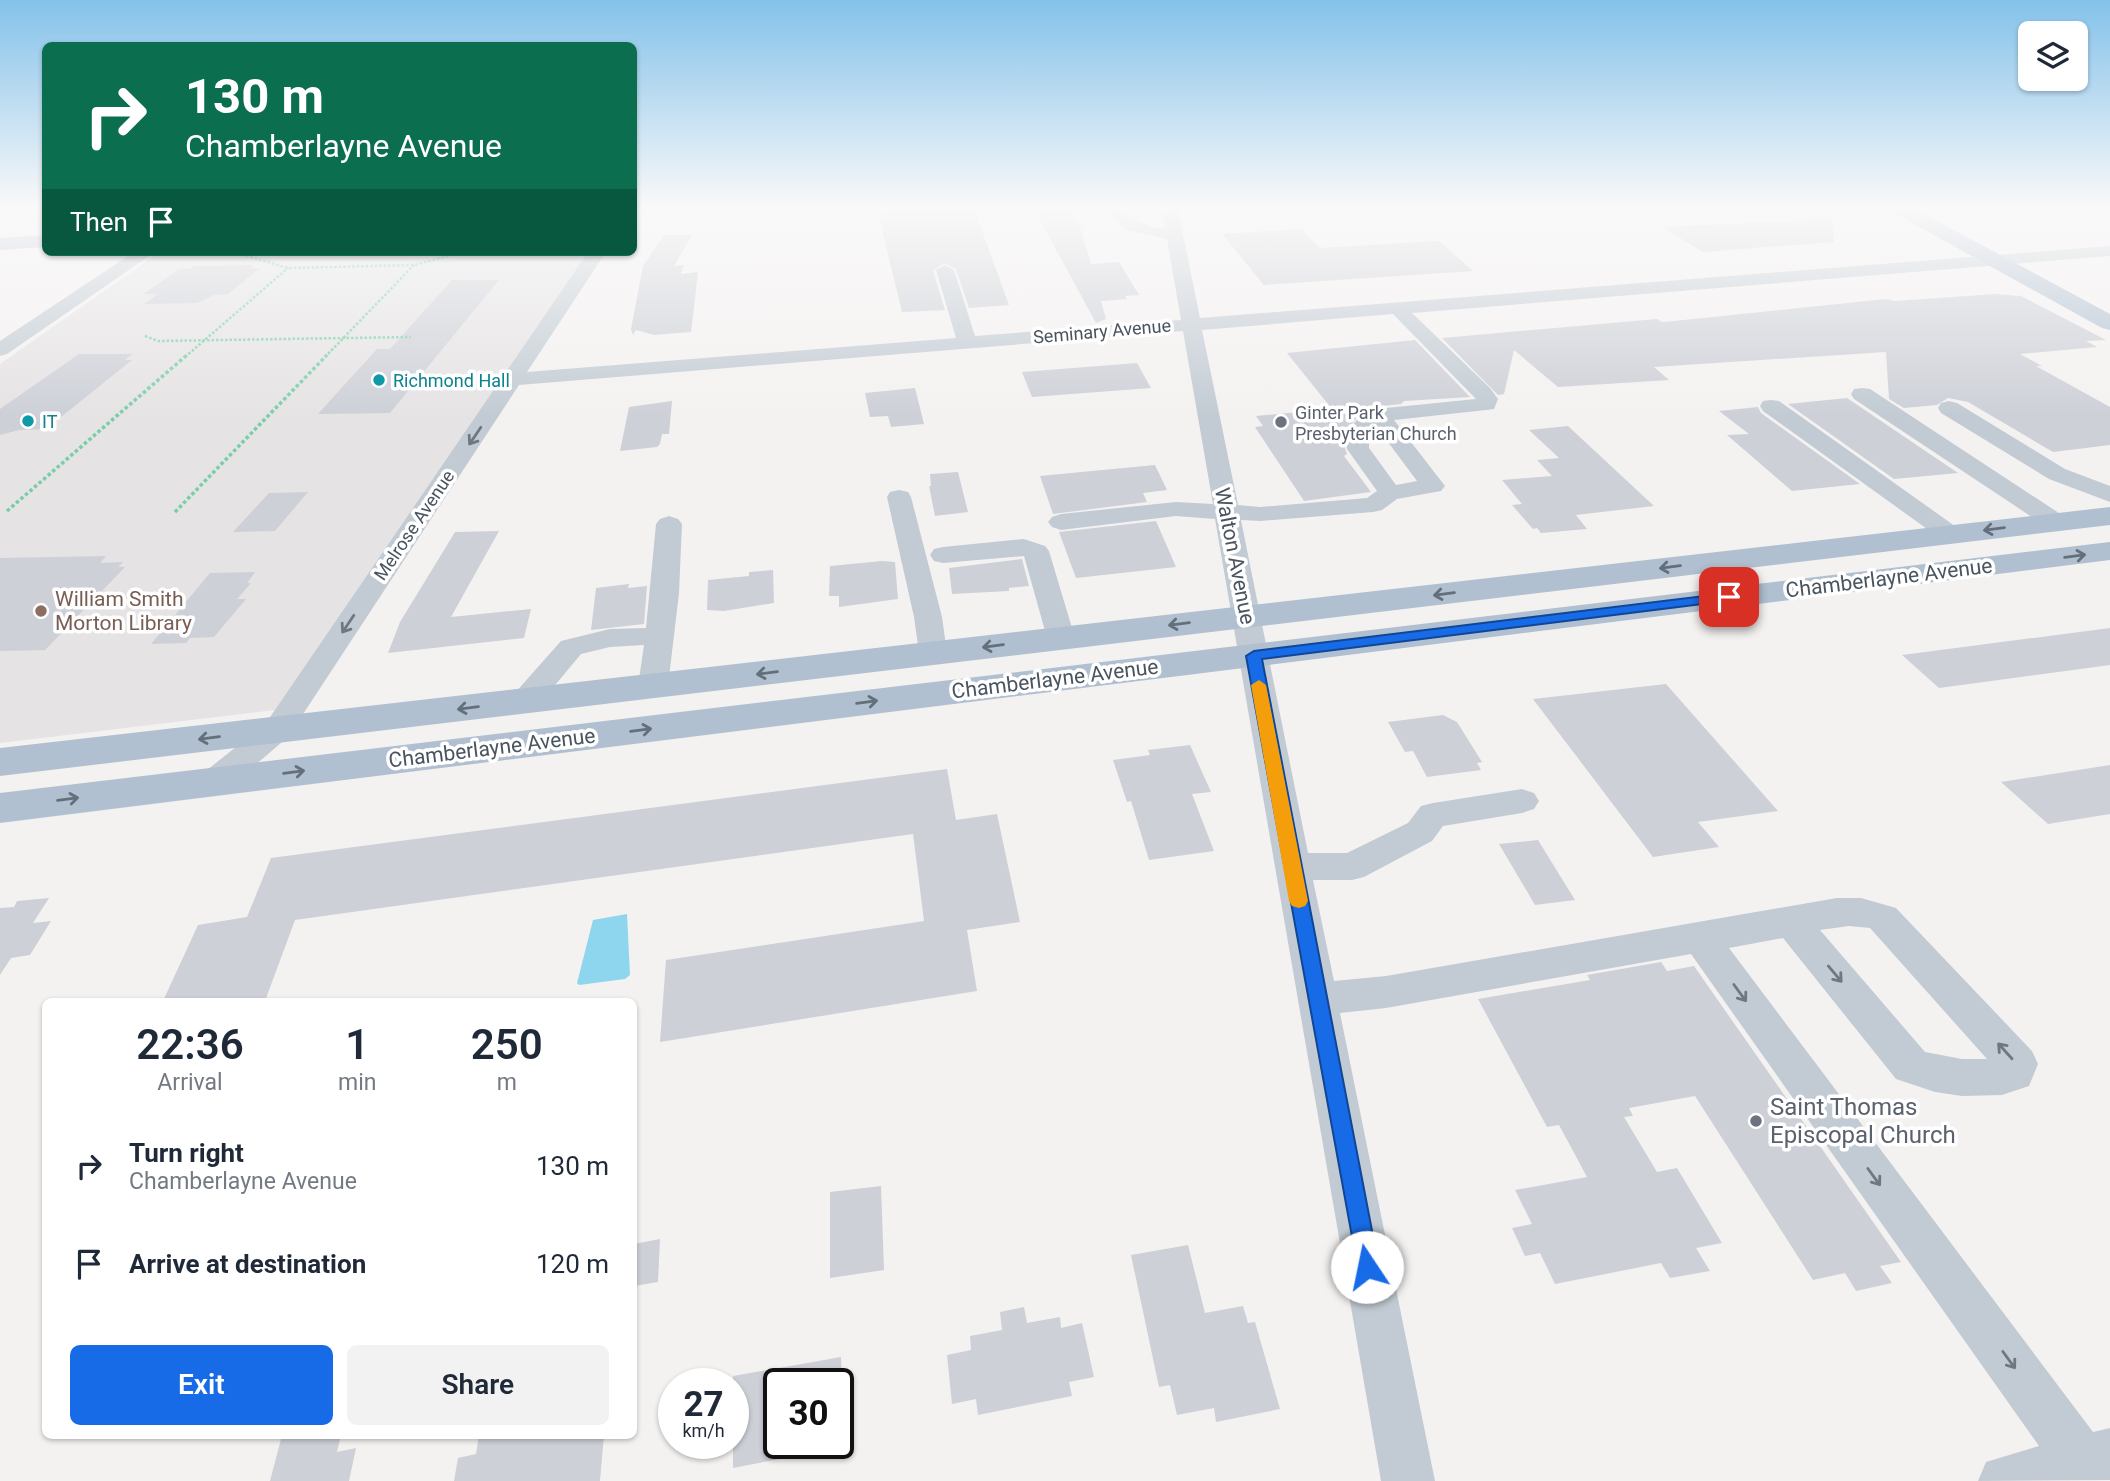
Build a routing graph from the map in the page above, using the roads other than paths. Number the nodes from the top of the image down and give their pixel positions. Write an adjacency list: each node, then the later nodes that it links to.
1 (107, 278): 13 (street)
2 (580, 278): 14 (street, Melrose Avenue)
3 (947, 278): 12 (street)
4 (1183, 278): 11 (street, Walton Avenue)
5 (1770, 278): 9 (street, Seminary Avenue)
6 (2029, 278): 10 (main road)
7 (2070, 278): 8 (main road)
8 (2110, 300)
9 (1397, 308): 11 (street, Seminary Avenue); 18 (street)
10 (2110, 323)
11 (1192, 324): 12 (street, Seminary Avenue); 22 (street, Walton Avenue)
12 (967, 342): 14 (street, Seminary Avenue)
13 (0, 350)
14 (513, 379): 37 (street, Melrose Avenue, one-way to 37)
15 (1862, 394): 25 (street)
16 (1770, 405): 27 (street)
17 (1949, 408): 20 (street)
18 (1368, 424): 19 (street); 19 (street)
19 (1390, 493): 22 (street)
20 (2110, 495)
21 (899, 497): 33 (street)
22 (1227, 510): 24 (street); 30 (street, Walton Avenue)
23 (2110, 516): 25 (main road, Chamberlayne Avenue)
24 (1061, 522)
25 (2056, 522): 27 (main road, Chamberlayne Avenue, one-way to 27)
26 (668, 524): 31 (street)
27 (1950, 534): 30 (main road, Chamberlayne Avenue, one-way to 30)
28 (2110, 551): 34 (main road, Chamberlayne Avenue, one-way to 28)
29 (943, 555): 32 (street)
30 (1247, 617): 32 (main road, Chamberlayne Avenue, one-way to 32); 34 (street, Walton Avenue)
31 (660, 636): 35 (street); 36 (street)
32 (1061, 638): 33 (main road, Chamberlayne Avenue, one-way to 33)
33 (933, 653): 35 (main road, Chamberlayne Avenue, one-way to 35)
34 (1254, 656): 39 (main road, Chamberlayne Avenue, one-way to 34); 42 (street, Walton Avenue)
35 (653, 686): 36 (main road, Chamberlayne Avenue)
36 (525, 701): 37 (main road, Chamberlayne Avenue, one-way to 37)
37 (277, 730): 38 (main road, Chamberlayne Avenue, one-way to 38); 39 (street, Melrose Avenue)
38 (0, 762)
39 (214, 782): 41 (main road, Chamberlayne Avenue, one-way to 39)
40 (1522, 801): 42 (street)
41 (0, 807)
42 (1292, 866): 45 (street, Walton Avenue)
43 (1791, 922): 43 (street, one-way to 43); 44 (street)
44 (1700, 938): 45 (street); 46 (street, one-way to 46)
45 (1316, 999): 47 (street, Walton Avenue)
46 (2096, 1458): 48 (street)
47 (1408, 1481)
48 (2005, 1481)

